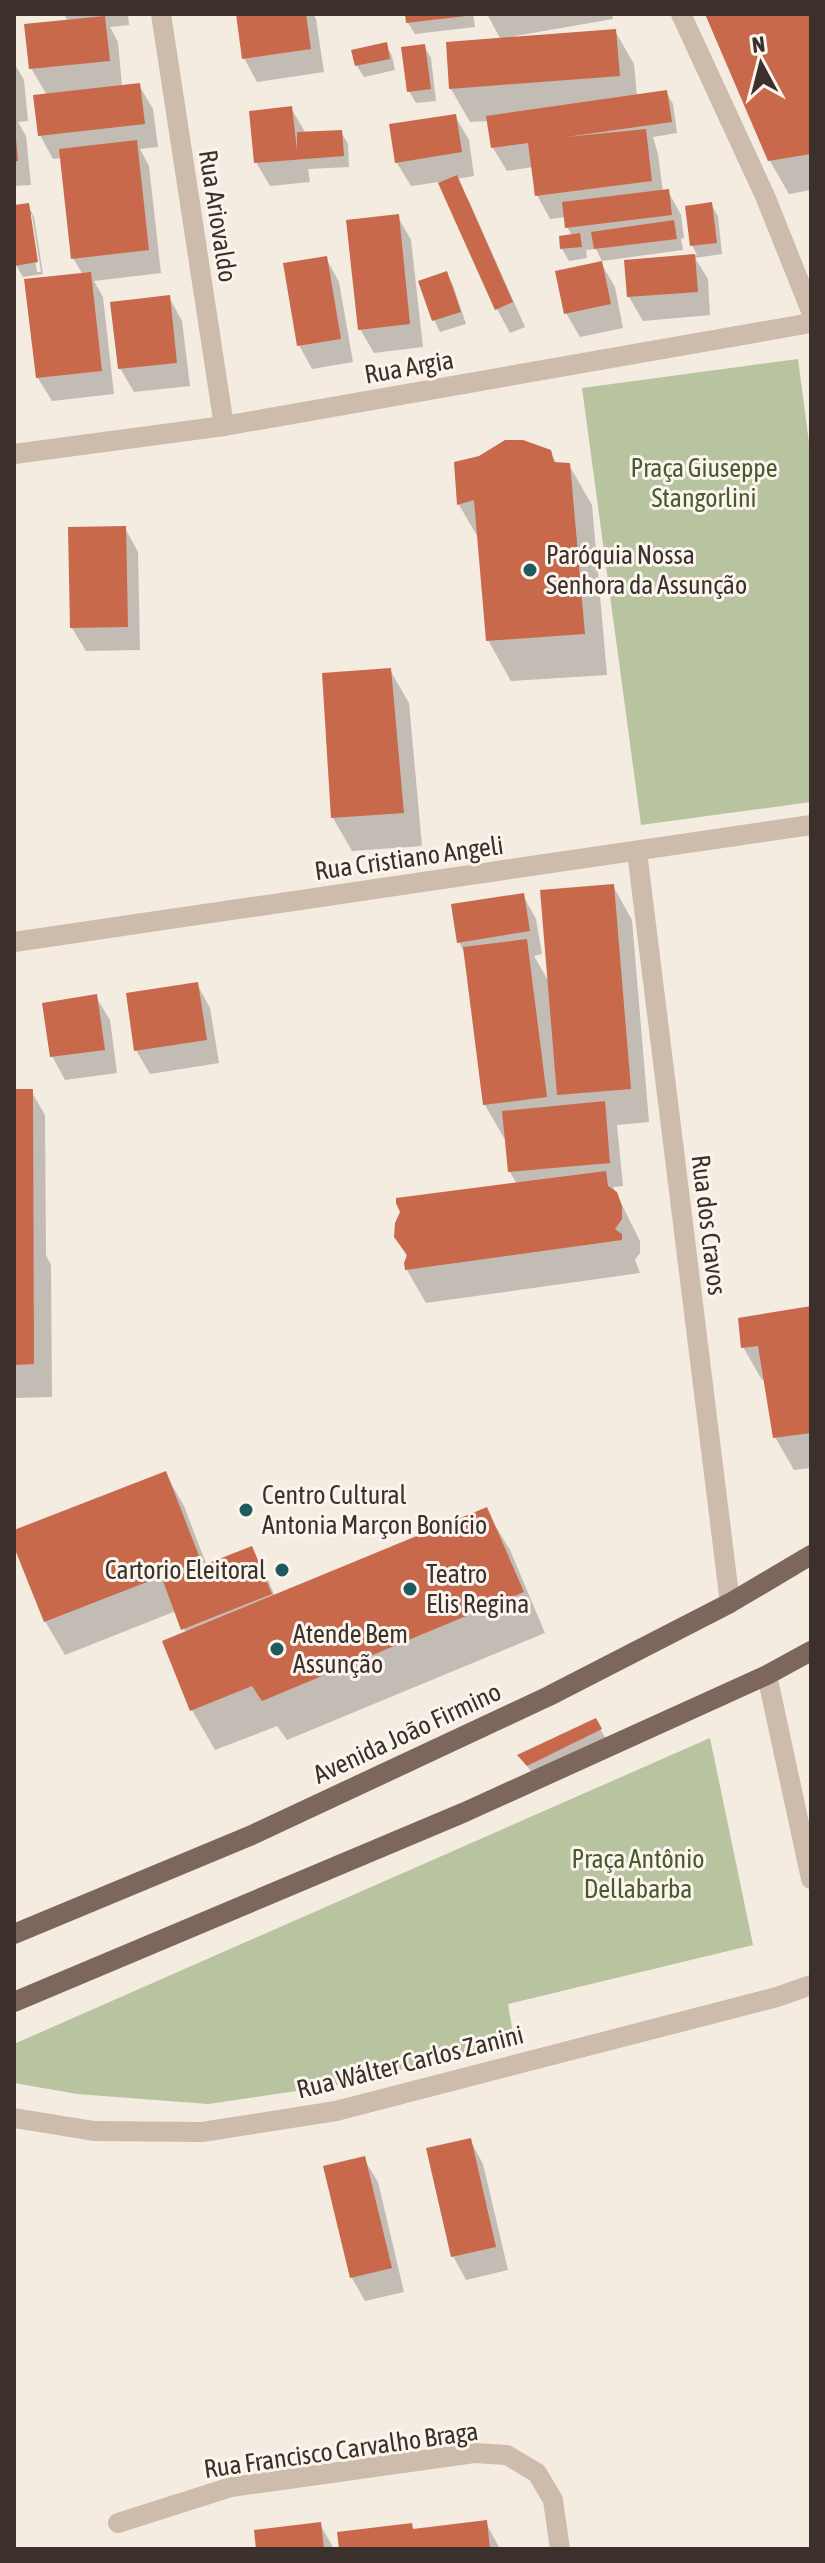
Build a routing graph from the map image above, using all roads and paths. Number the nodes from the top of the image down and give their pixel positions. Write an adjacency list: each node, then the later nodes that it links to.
1 (161, 14): 5 (street, Rua Ariovaldo)
2 (681, 14): 3 (street)
3 (811, 311)
4 (811, 323): 5 (street, Rua Argia)
5 (224, 426): 6 (street, Rua Argia)
6 (14, 454)
7 (811, 825): 8 (street, Rua Cristiano Angeli)
8 (637, 852): 9 (street, Rua Cristiano Angeli); 11 (street, Rua dos Cravos)
9 (14, 942)
10 (811, 1555): 11 (main road, Avenida João Firmino)
11 (730, 1603): 15 (main road, Avenida João Firmino)
12 (811, 1651): 13 (main road)
13 (767, 1675): 14 (street); 17 (main road)
14 (811, 1879)
15 (14, 1934)
16 (811, 1985): 18 (street, Rua Wálter Carlos Zanini)
17 (14, 2002)
18 (14, 2118)
19 (118, 2523): 20 (street, Rua Francisco Carvalho Braga)
20 (560, 2549)

